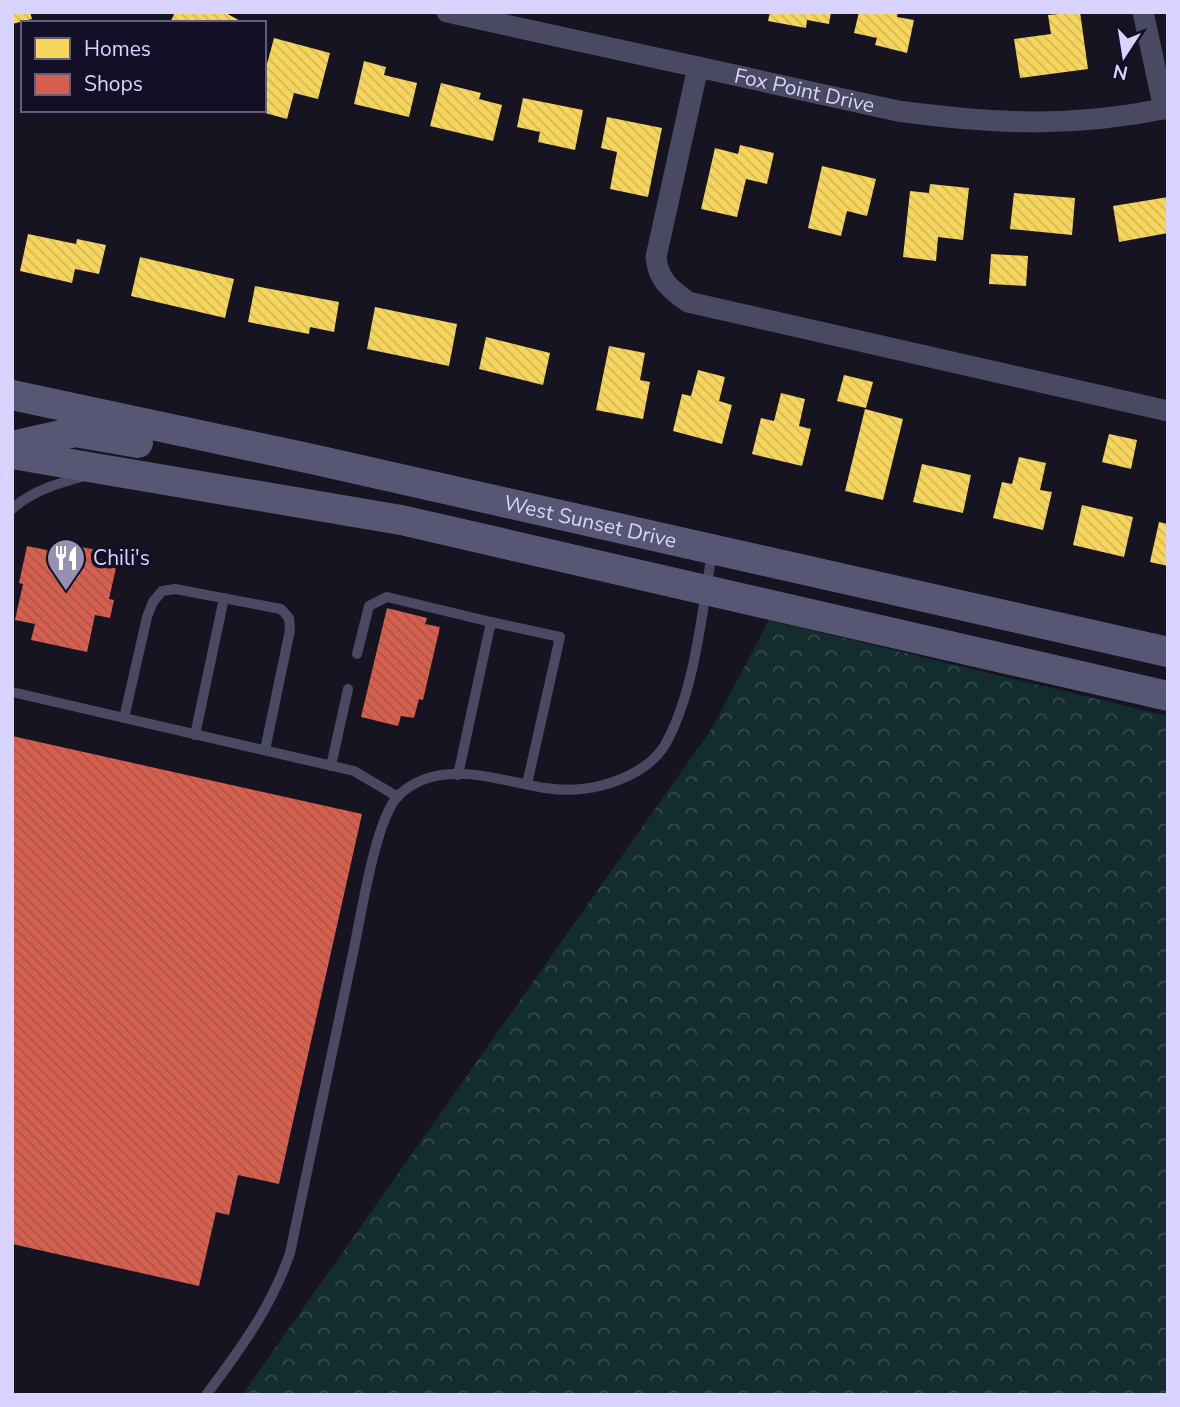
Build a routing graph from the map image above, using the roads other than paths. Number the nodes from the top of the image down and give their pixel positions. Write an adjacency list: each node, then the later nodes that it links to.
1 (447, 12): 3 (street, Fox Point Drive)
2 (1143, 12): 4 (street)
3 (698, 67): 4 (street, Fox Point Drive); 6 (street)
4 (1166, 108)
5 (25, 398): 7 (main road); 8 (main road, West Sunset Drive)
6 (1168, 411)
7 (12, 432)
8 (219, 442): 9 (main road); 13 (main road, West Sunset Drive)
9 (12, 446)
10 (12, 454): 11 (main road, West Sunset Drive)
11 (120, 472): 12 (lane); 14 (main road, West Sunset Drive)
12 (12, 509)
13 (712, 550): 14 (lane); 17 (main road, West Sunset Drive)
14 (706, 590): 21 (main road, West Sunset Drive); 27 (lane)
15 (224, 598): 22 (lane); 23 (lane); 24 (lane)
16 (491, 622): 18 (lane); 26 (lane); 27 (lane)
17 (1168, 652)
18 (357, 654)
19 (348, 689): 25 (lane)
20 (12, 692): 22 (lane)
21 (1168, 696)
22 (124, 718): 23 (lane)
23 (195, 735): 24 (lane)
24 (265, 750): 25 (lane)
25 (331, 766): 28 (lane)
26 (458, 775): 27 (lane); 28 (lane)
27 (527, 785)
28 (398, 797): 29 (lane)
29 (206, 1395)

